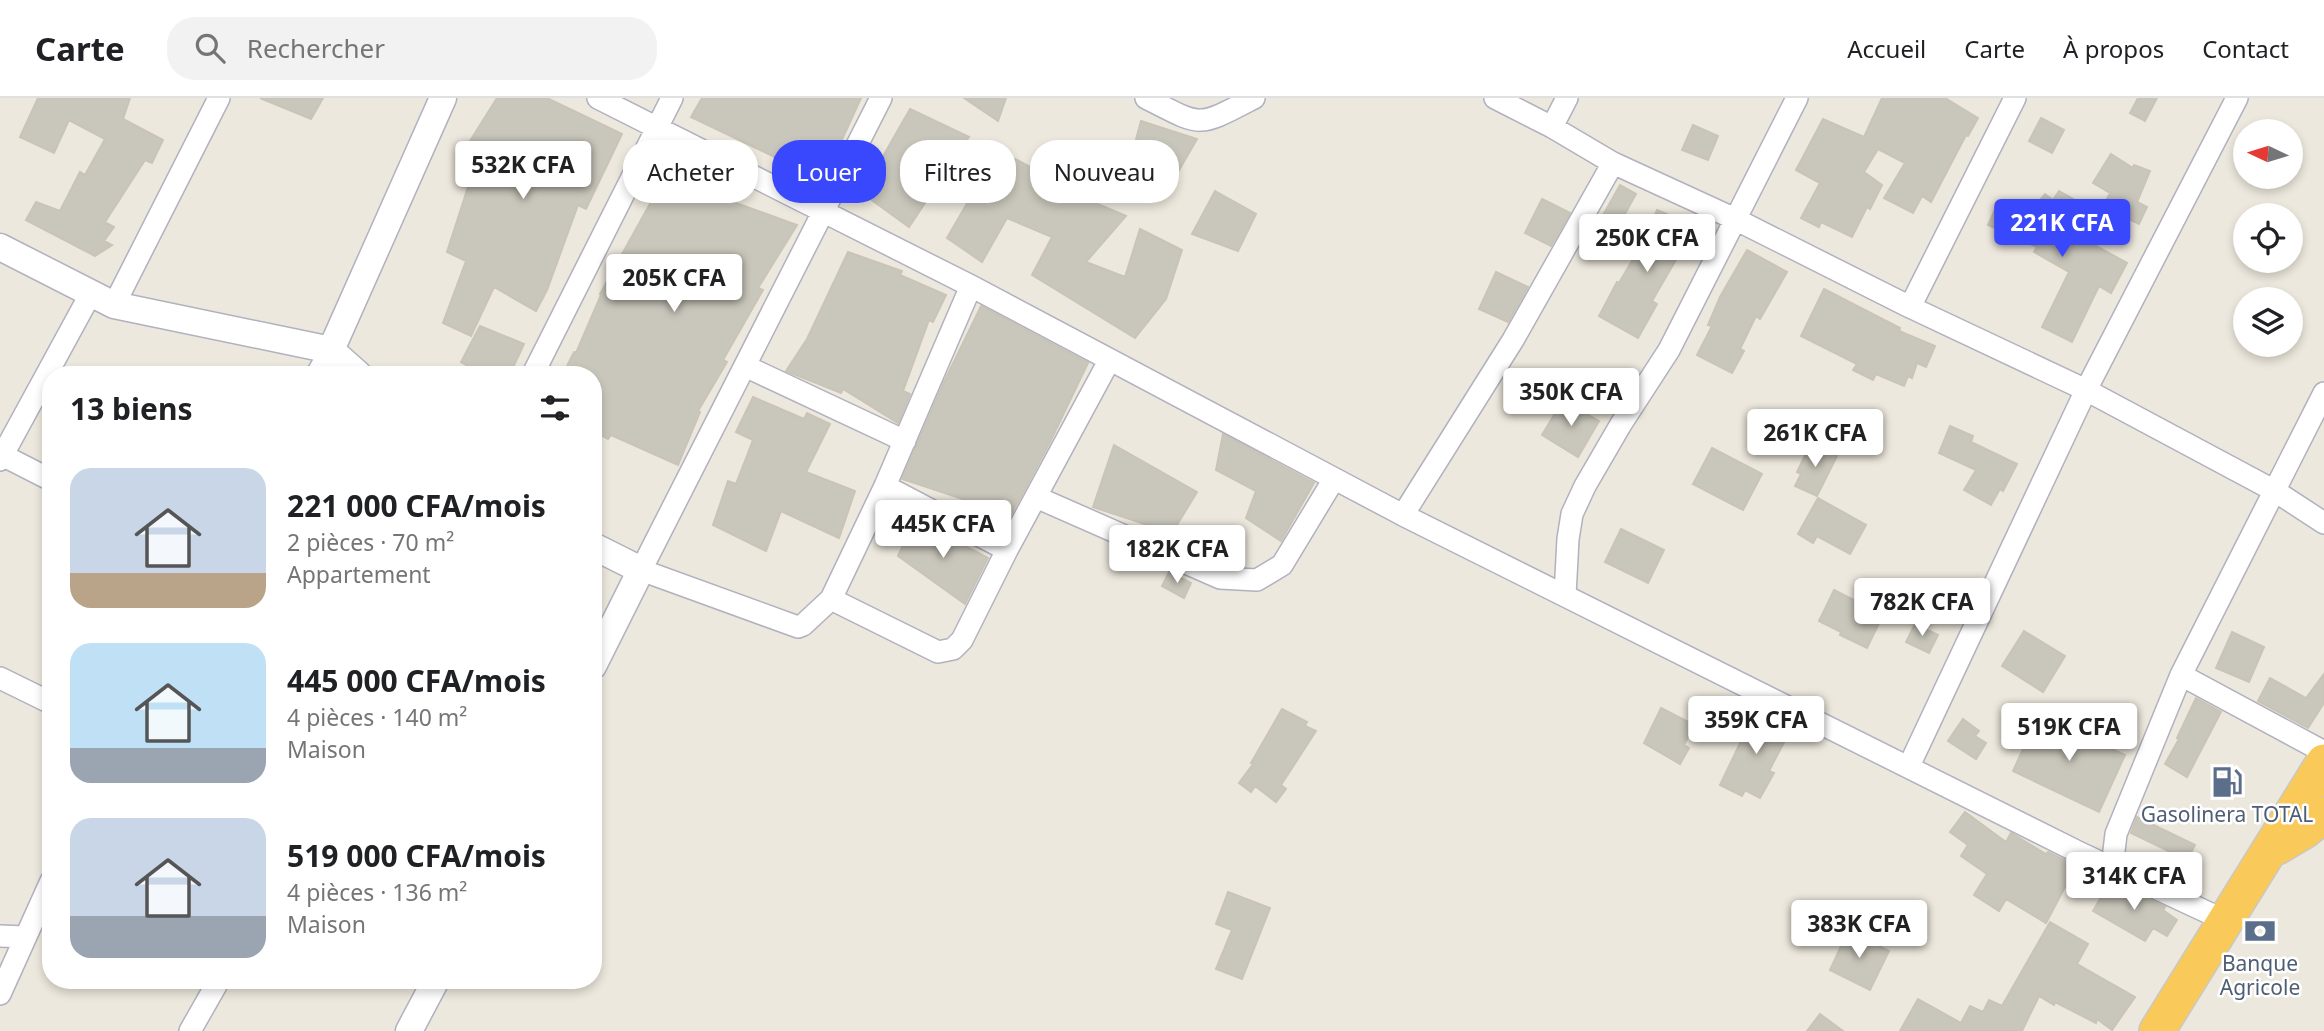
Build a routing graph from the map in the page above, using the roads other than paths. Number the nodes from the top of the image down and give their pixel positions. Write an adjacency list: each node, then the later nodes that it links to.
1 (219, 98): 20 (street)
2 (443, 98): 22 (street)
3 (598, 98): 14 (street)
4 (672, 98): 14 (street)
5 (881, 98): 16 (street)
6 (1146, 98): 7 (street)
7 (1254, 98)
8 (1496, 98): 13 (street)
9 (1567, 98): 13 (street)
10 (1797, 98): 17 (street)
11 (2015, 98): 21 (street)
12 (2236, 98): 29 (street)
13 (1552, 127): 15 (street)
14 (657, 128): 16 (street); 27 (street)
15 (1613, 163): 17 (street); 39 (street)
16 (823, 212): 19 (street); 28 (street)
17 (1735, 219): 21 (street); 44 (street)
18 (0, 247): 20 (street)
19 (971, 286): 23 (street); 32 (street)
20 (103, 299): 22 (street); 24 (street)
21 (1910, 307): 29 (street)
22 (331, 350): 25 (street); 26 (street)
23 (1109, 361): 35 (street); 38 (street)
24 (60, 366)
25 (322, 366)
26 (349, 366)
27 (537, 366)
28 (745, 366): 32 (street); 43 (street)
29 (2086, 390): 37 (street); 52 (street)
30 (42, 393): 33 (street)
31 (2324, 393): 37 (street)
32 (905, 441): 36 (street)
33 (1, 457): 34 (street)
34 (42, 476)
35 (1334, 479): 38 (street); 39 (street)
36 (885, 486): 42 (street); 45 (street)
37 (2275, 491): 40 (street); 47 (street)
38 (1036, 497): 42 (street)
39 (1403, 515): 44 (street)
40 (2324, 523)
41 (602, 550): 43 (street)
42 (1007, 550): 45 (street)
43 (641, 570): 45 (street); 46 (street)
44 (1565, 595): 52 (street)
45 (831, 599)
46 (602, 648)
47 (2181, 675): 50 (street); 55 (street)
48 (0, 678): 49 (street)
49 (42, 699)
50 (2324, 752)
51 (2324, 762): 54 (highway)
52 (1909, 766): 55 (street)
53 (2324, 815): 54 (highway)
54 (2268, 853): 57 (highway)
55 (2112, 867): 57 (street)
56 (42, 900): 59 (street)
57 (2226, 921): 65 (highway)
58 (0, 936): 59 (street)
59 (25, 937): 62 (street)
60 (214, 989): 63 (street)
61 (431, 989): 64 (street)
62 (0, 994)
63 (191, 1031)
64 (409, 1031)
65 (2157, 1031)

